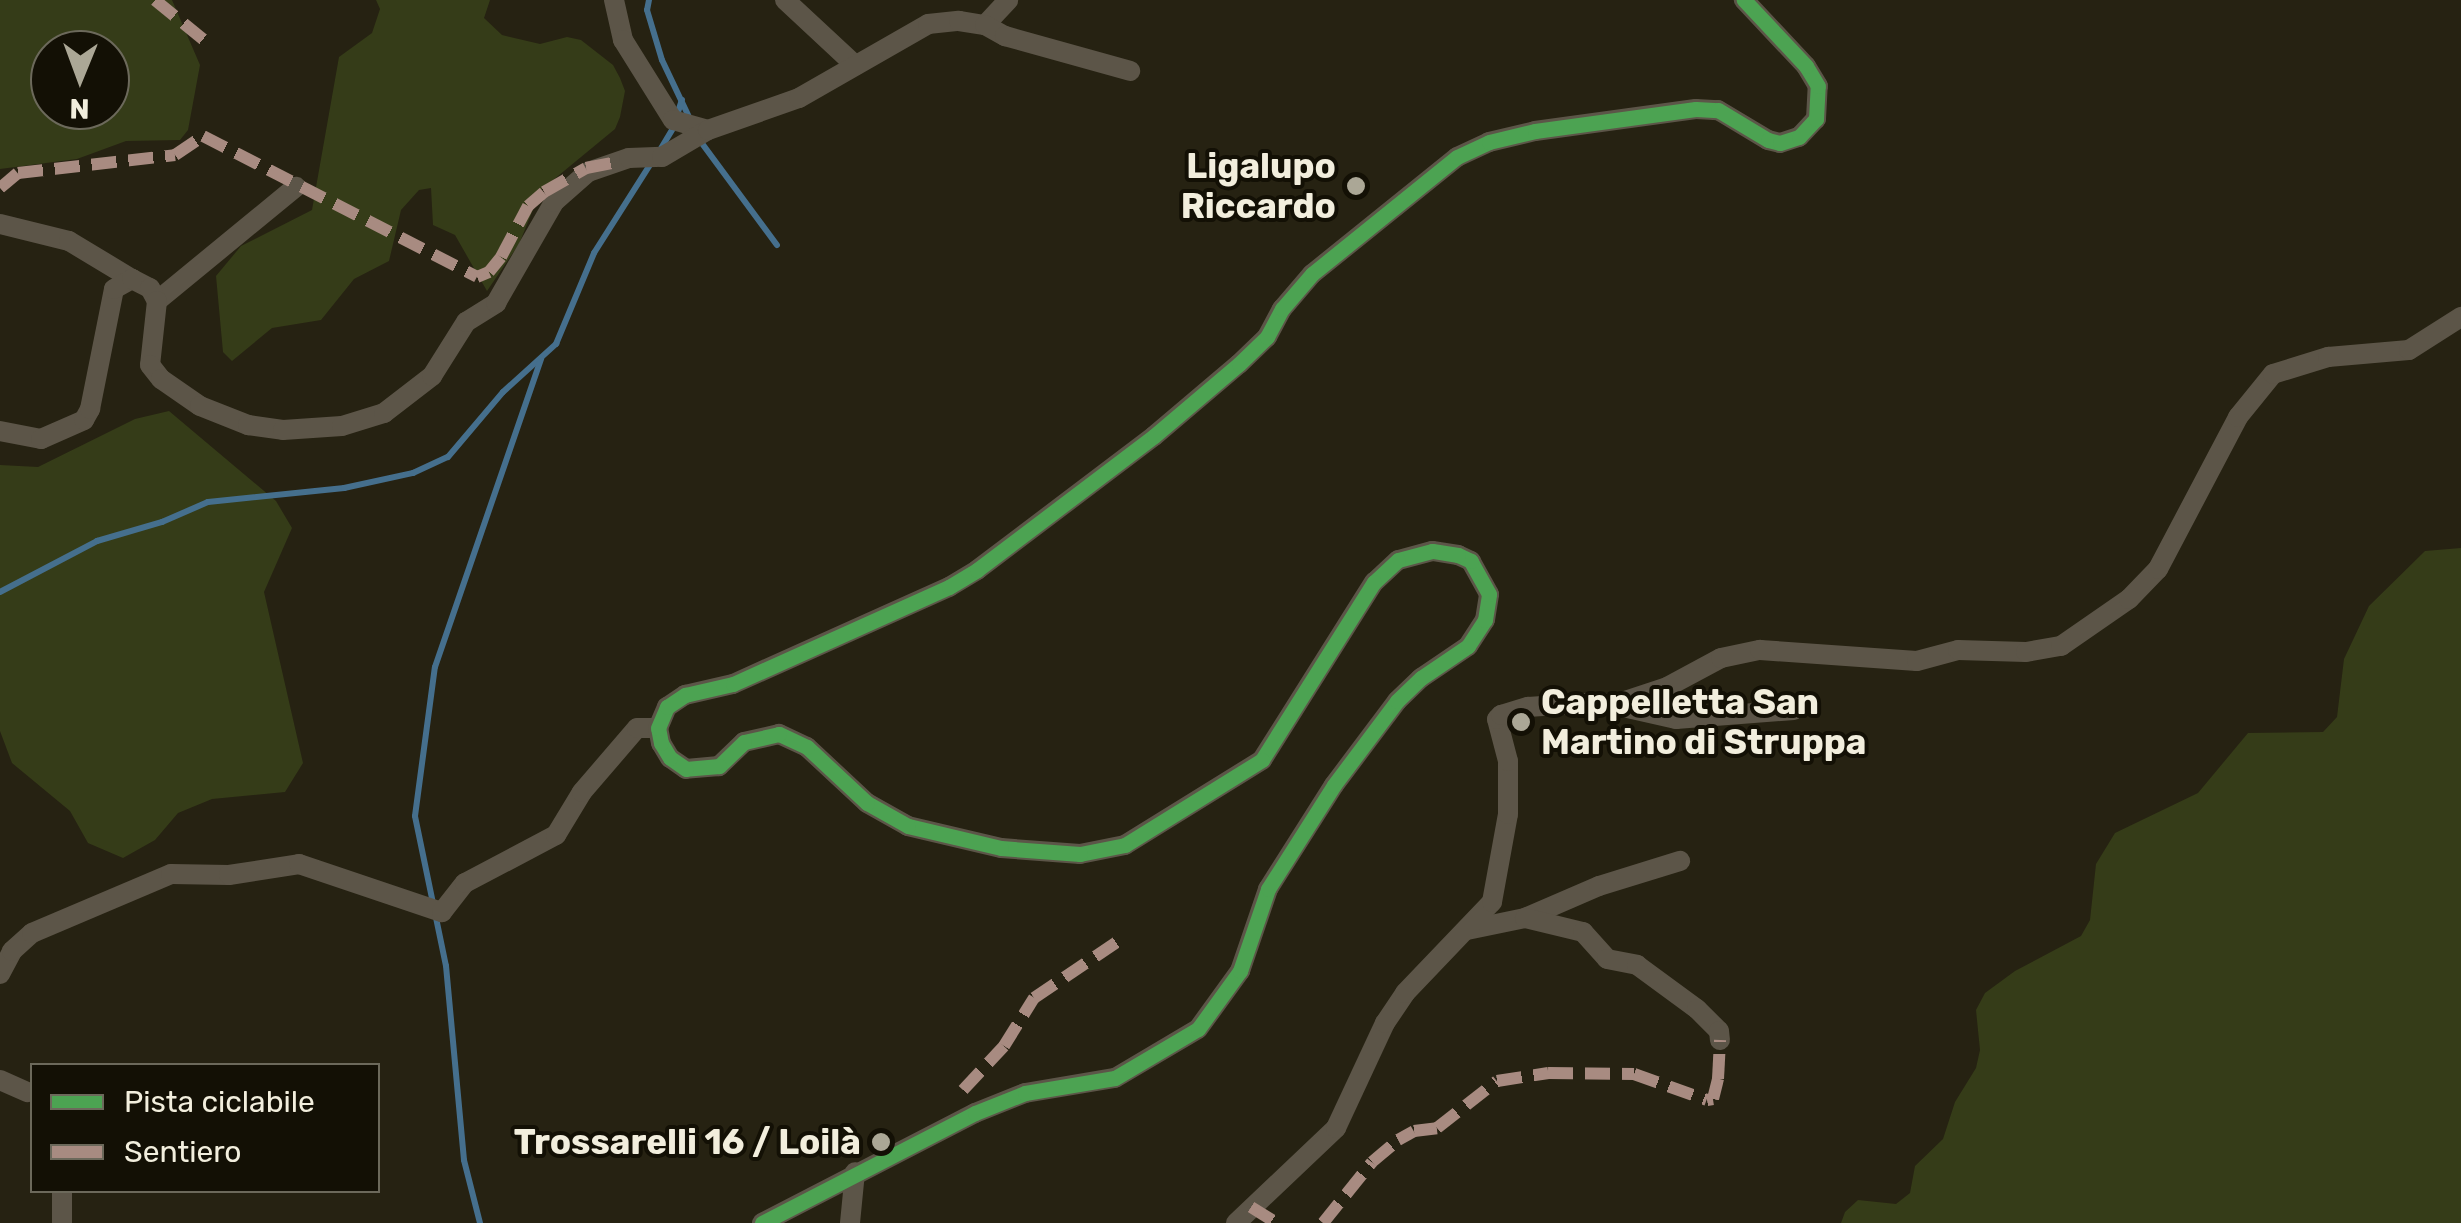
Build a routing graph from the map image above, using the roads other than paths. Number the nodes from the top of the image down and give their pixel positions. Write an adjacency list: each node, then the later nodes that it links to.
1 (614, 0): 8 (street)
2 (785, 0): 6 (street)
3 (1008, 0): 5 (street)
4 (1744, 0): 17 (street)
5 (985, 25): 6 (street); 7 (street)
6 (856, 65): 8 (street)
7 (1130, 71)
8 (708, 130): 12 (street)
9 (296, 187): 12 (street)
10 (0, 224): 11 (street)
11 (132, 279): 12 (street); 14 (street)
12 (157, 301)
13 (2461, 317): 15 (street)
14 (0, 431)
15 (1619, 703): 16 (street); 20 (street)
16 (1794, 710)
17 (658, 728): 21 (street); 25 (street)
18 (1680, 861): 19 (street)
19 (1525, 918): 20 (street); 22 (street)
20 (1465, 930): 30 (street)
21 (0, 974)
22 (1720, 1040)
23 (0, 1080): 24 (street)
24 (27, 1092)
25 (855, 1172): 28 (street); 29 (street)
26 (62, 1193): 27 (street)
27 (62, 1223)
28 (762, 1223)
29 (850, 1223)
30 (1236, 1223)

